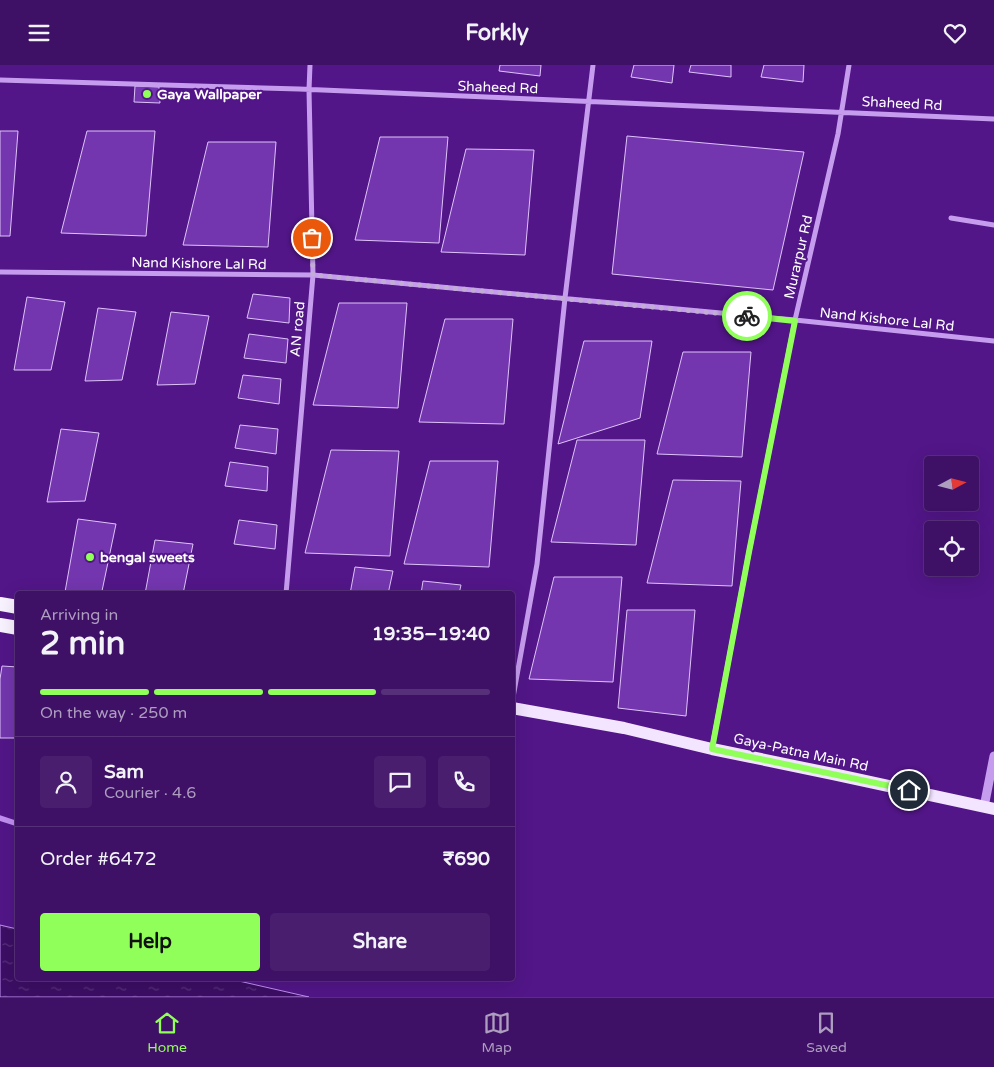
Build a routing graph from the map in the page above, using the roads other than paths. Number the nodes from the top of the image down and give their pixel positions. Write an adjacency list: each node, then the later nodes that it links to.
1 (310, 65): 5 (street, AN road)
2 (593, 65): 6 (street)
3 (849, 65): 7 (street, Murarpur Rd)
4 (0, 80): 5 (street, Shaheed Rd)
5 (309, 90): 6 (street, Shaheed Rd); 12 (street, AN road)
6 (588, 102): 7 (street, Shaheed Rd); 13 (street)
7 (842, 112): 8 (street, Shaheed Rd); 14 (street, Murarpur Rd)
8 (994, 119)
9 (950, 218): 10 (street)
10 (994, 225)
11 (0, 272): 12 (street, Nand Kishore Lal Rd)
12 (313, 275): 13 (street, Nand Kishore Lal Rd); 16 (street, AN road)
13 (565, 298): 14 (street, Nand Kishore Lal Rd); 21 (street)
14 (795, 321): 15 (street, Nand Kishore Lal Rd); 23 (street, Murarpur Rd)
15 (994, 341)
16 (286, 591)
17 (0, 604): 18 (highway)
18 (15, 606)
19 (0, 625): 20 (highway)
20 (15, 627)
21 (515, 686)
22 (515, 709): 23 (main road, Gaya-Patna Main Rd)
23 (712, 749): 25 (main road, Gaya-Patna Main Rd)
24 (994, 757): 25 (street)
25 (989, 808)

